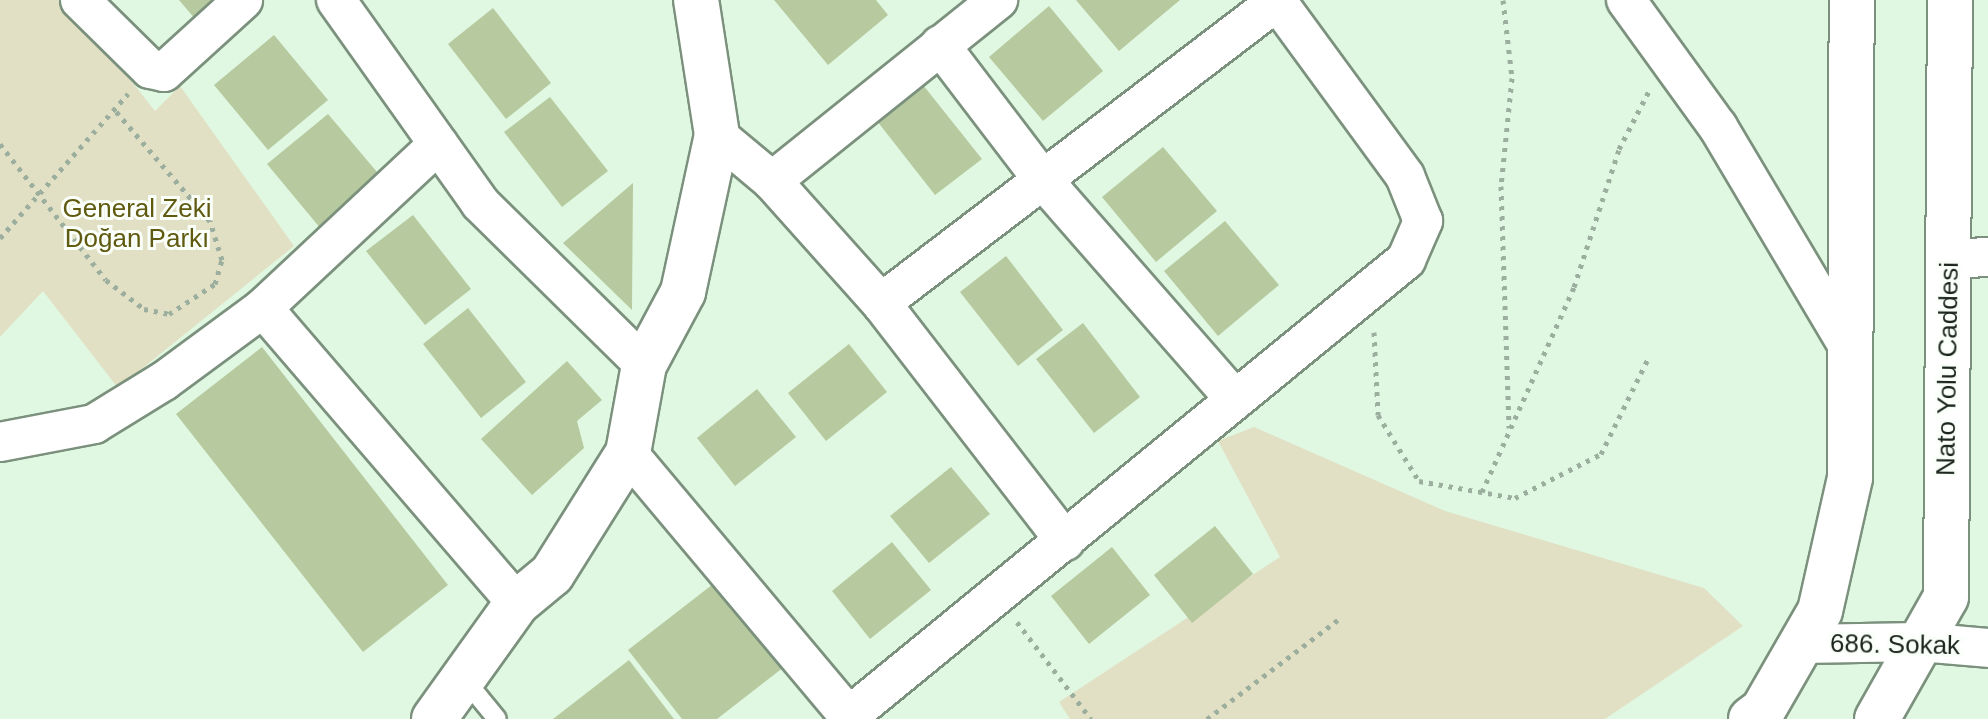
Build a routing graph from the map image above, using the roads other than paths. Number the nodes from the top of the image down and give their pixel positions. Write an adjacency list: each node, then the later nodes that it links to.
1 (80, 0): 2 (street)
2 (243, 0)
3 (336, 0): 12 (street)
4 (696, 0): 11 (main road)
5 (998, 0): 10 (street)
6 (1626, 0): 18 (street)
7 (1852, 0): 18 (main road)
8 (1950, 0): 15 (main road, Nato Yolu Caddesi)
9 (1276, 1): 13 (street); 20 (street)
10 (940, 45): 13 (street); 14 (street)
11 (717, 135): 14 (street); 19 (main road)
12 (438, 144): 17 (street); 19 (street)
13 (1043, 180): 16 (street); 20 (street)
14 (772, 181): 16 (street)
15 (1969, 258): 25 (main road, Nato Yolu Caddesi)
16 (881, 303): 23 (street)
17 (263, 308): 21 (street); 24 (street)
18 (1851, 351): 26 (main road)
19 (644, 365): 22 (main road)
20 (1233, 397): 23 (street)
21 (0, 442)
22 (628, 453): 24 (main road); 29 (street)
23 (1065, 541): 29 (street)
24 (517, 603): 28 (main road)
25 (1920, 642): 26 (street, 686. Sokak); 27 (street, 686. Sokak); 33 (main road, Nato Yolu Caddesi)
26 (1801, 644): 32 (main road)
27 (1988, 648)
28 (465, 680): 30 (main road); 31 (lane)
29 (847, 718)
30 (434, 719)
31 (497, 719)
32 (1751, 719)
33 (1877, 719)

